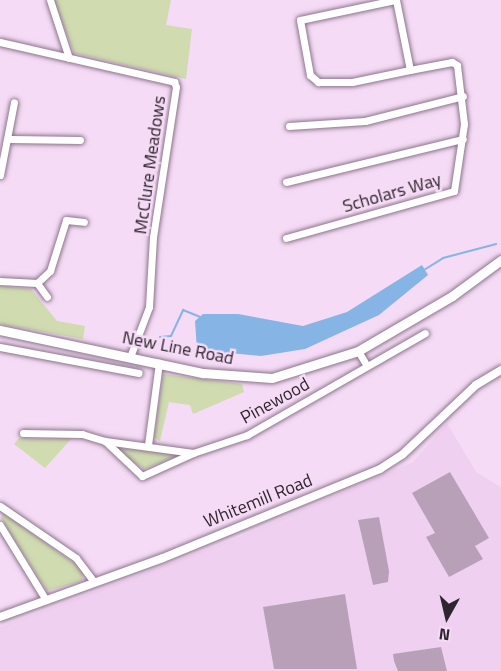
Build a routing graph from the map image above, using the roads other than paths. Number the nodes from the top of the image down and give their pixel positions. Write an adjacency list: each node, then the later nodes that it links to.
1 (50, 0): 4 (street)
2 (395, 0): 5 (street, Scholars Way); 5 (street, Scholars Way)
3 (0, 42): 4 (street, McClure Meadows)
4 (69, 58): 26 (street, McClure Meadows)
5 (410, 70): 6 (street, Scholars Way)
6 (463, 96): 8 (street); 10 (street, Scholars Way)
7 (14, 102): 9 (street)
8 (289, 126)
9 (10, 139): 11 (street); 12 (street)
10 (463, 139): 13 (street, Scholars Way); 15 (street, Scholars Way)
11 (80, 140)
12 (0, 175)
13 (286, 182)
14 (84, 222): 18 (street)
15 (286, 238)
16 (501, 260): 25 (main road, New Line Road)
17 (0, 281): 18 (street)
18 (37, 283): 19 (street)
19 (47, 297)
20 (0, 330): 22 (main road, New Line Road)
21 (425, 333): 28 (street, Pinewood)
22 (42, 336): 24 (street); 26 (main road, New Line Road)
23 (0, 347): 24 (street)
24 (38, 351): 30 (street)
25 (358, 351): 27 (main road, New Line Road); 28 (street)
26 (130, 357): 27 (main road, New Line Road)
27 (159, 363): 33 (street)
28 (367, 366): 34 (street, Pinewood)
29 (501, 370): 37 (street, Whitemill Road)
30 (139, 373)
31 (23, 433): 32 (street, Pinewood)
32 (105, 441): 33 (street, Pinewood); 34 (street, Pinewood)
33 (148, 445): 34 (street, Pinewood)
34 (193, 453)
35 (0, 506): 37 (street)
36 (0, 525): 38 (street)
37 (94, 582): 38 (street, Whitemill Road)
38 (46, 600): 39 (street, Whitemill Road)
39 (0, 616)

